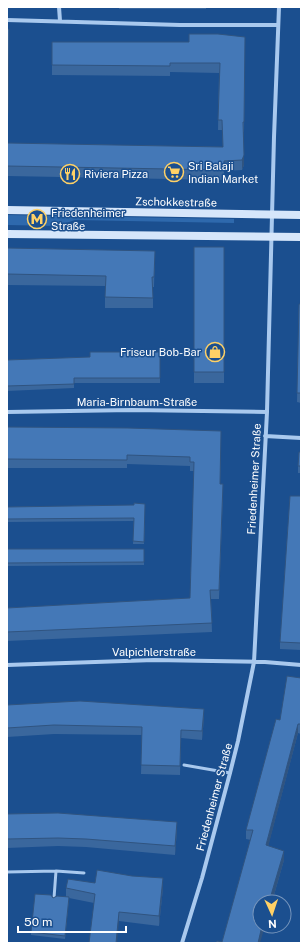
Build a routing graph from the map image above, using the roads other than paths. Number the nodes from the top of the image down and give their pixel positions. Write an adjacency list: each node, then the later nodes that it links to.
1 (59, 7): 4 (street)
2 (279, 7): 5 (street, Friedenheimer Straße)
3 (7, 20): 4 (street)
4 (60, 21): 5 (street)
5 (278, 25): 7 (street, Friedenheimer Straße)
6 (7, 210): 7 (main road, Zschokkestraße)
7 (272, 215): 8 (main road, Zschokkestraße); 10 (street, Friedenheimer Straße)
8 (301, 215)
9 (7, 234): 10 (main road)
10 (272, 237): 11 (main road); 13 (street, Friedenheimer Straße)
11 (301, 237)
12 (7, 412): 13 (street, Maria-Birnbaum-Straße)
13 (267, 412): 14 (street, Friedenheimer Straße)
14 (265, 436): 15 (street); 16 (street, Friedenheimer Straße)
15 (301, 438)
16 (254, 662): 17 (street, Valpichlerstraße); 18 (street, Valpichlerstraße); 20 (street, Friedenheimer Straße)
17 (7, 665)
18 (301, 665)
19 (184, 765): 20 (lane)
20 (230, 773): 25 (street, Friedenheimer Straße)
21 (7, 872): 22 (lane)
22 (56, 872): 23 (lane); 24 (lane)
23 (84, 873)
24 (54, 898)
25 (182, 943)

